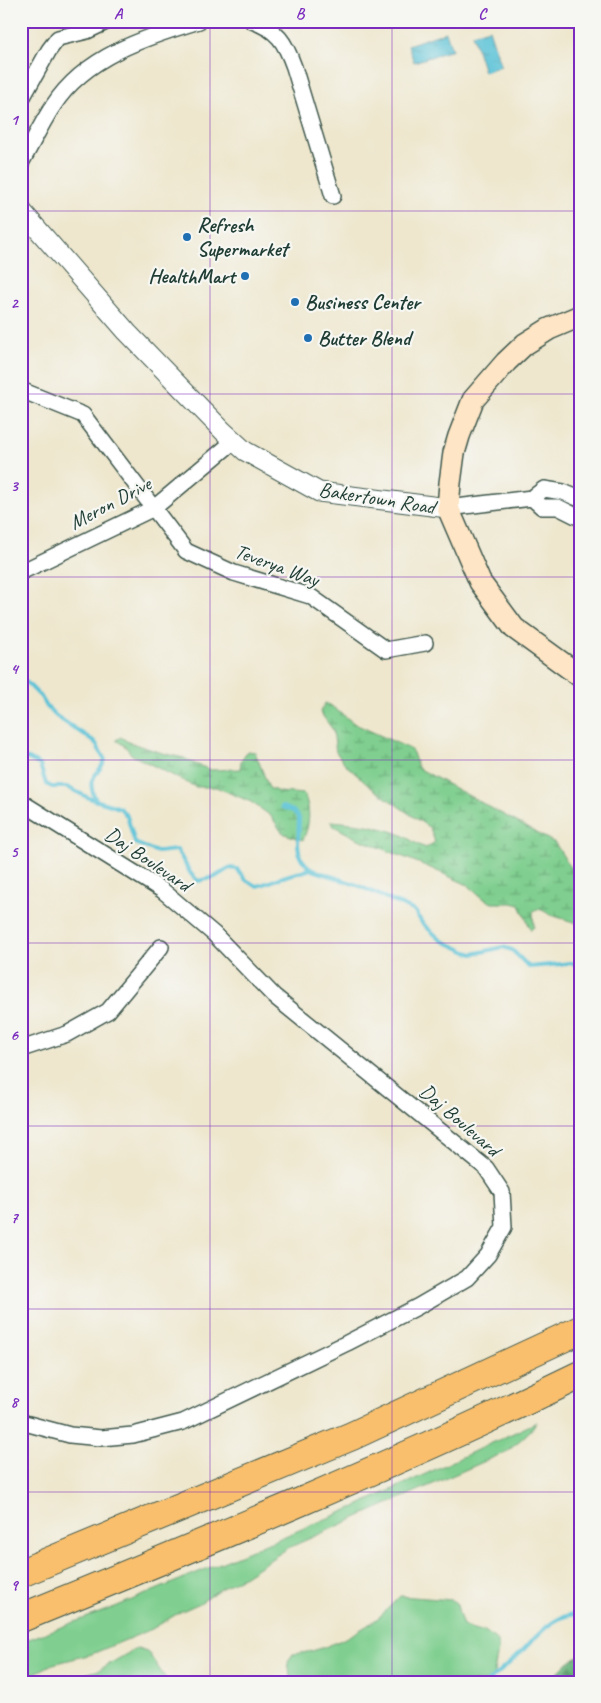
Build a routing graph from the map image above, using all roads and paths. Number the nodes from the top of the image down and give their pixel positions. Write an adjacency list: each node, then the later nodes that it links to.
1 (108, 21): 4 (street)
2 (200, 21): 5 (street)
3 (252, 21): 6 (street)
4 (21, 100)
5 (21, 163)
6 (333, 196)
7 (21, 210): 10 (street, Bakertown Road)
8 (580, 316): 14 (main road)
9 (21, 390): 13 (street, Teverya Way)
10 (234, 441): 13 (street, Meron Drive); 14 (street, Bakertown Road)
11 (532, 498): 12 (street); 14 (street); 15 (street)
12 (580, 499)
13 (154, 508): 16 (street, Meron Drive); 17 (street, Teverya Way)
14 (448, 508): 18 (main road, Bakertown Road)
15 (580, 518)
16 (21, 572)
17 (425, 642)
18 (580, 676)
19 (21, 802): 24 (street, Daj Boulevard)
20 (161, 947): 21 (street)
21 (21, 1049)
22 (580, 1330): 25 (highway)
23 (580, 1375): 26 (highway)
24 (21, 1422)
25 (21, 1573)
26 (21, 1618)

